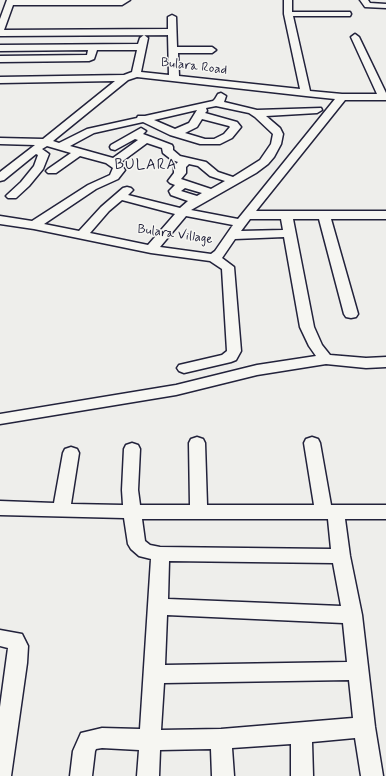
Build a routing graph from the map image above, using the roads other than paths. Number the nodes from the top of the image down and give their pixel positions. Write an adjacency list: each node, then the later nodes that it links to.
1 (126, 0): 4 (street)
2 (288, 0): 6 (street)
3 (364, 0): 5 (street)
4 (11, 2): 9 (street)
5 (386, 6)
6 (288, 14): 7 (street); 25 (street)
7 (347, 14)
8 (173, 24): 9 (street); 10 (street); 15 (street)
9 (1, 29): 10 (street)
10 (145, 32): 13 (street)
11 (355, 37): 27 (street)
12 (93, 47): 13 (street); 14 (street); 18 (street)
13 (142, 47): 20 (street)
14 (0, 48)
15 (174, 50): 16 (street); 22 (street)
16 (212, 50)
17 (0, 58): 18 (street)
18 (42, 58): 19 (street)
19 (0, 68)
20 (136, 74): 21 (street, Bulara Road); 22 (street, Bulara Road)
21 (125, 78): 23 (street, Bulara Road); 38 (street)
22 (174, 78): 24 (street, Bulara Road)
23 (0, 80)
24 (226, 84): 25 (street, Bulara Road); 28 (street)
25 (306, 93): 26 (street, Bulara Road)
26 (342, 96): 27 (street, Bulara Road); 59 (street, Bulara Village)
27 (384, 97)
28 (216, 103): 30 (street); 31 (street)
29 (317, 110): 31 (street)
30 (200, 111): 32 (street); 34 (street); 34 (street)
31 (256, 113): 50 (street)
32 (142, 118): 33 (street); 39 (street)
33 (155, 124): 34 (street); 35 (street)
34 (174, 133)
35 (134, 135): 36 (street); 40 (street)
36 (146, 139): 43 (street); 44 (street)
37 (0, 141): 38 (street)
38 (46, 142): 39 (street); 41 (street)
39 (61, 146): 42 (street)
40 (115, 147)
41 (35, 150): 46 (street); 53 (street)
42 (80, 151): 44 (street); 48 (street)
43 (186, 161): 47 (street); 51 (street)
44 (114, 163): 61 (street)
45 (0, 166): 46 (street)
46 (14, 166): 49 (street)
47 (208, 168): 50 (street); 51 (street)
48 (52, 170)
49 (0, 178)
50 (235, 181): 52 (street)
51 (187, 185): 52 (street); 54 (street)
52 (213, 193): 54 (street)
53 (12, 196)
54 (199, 201): 55 (street)
55 (182, 212): 59 (street); 63 (street); 65 (street)
56 (286, 215): 57 (street); 59 (street); 62 (street)
57 (324, 215): 58 (street); 67 (street)
58 (386, 215)
59 (244, 219): 64 (street, Bulara Village)
60 (0, 220): 61 (street, Bulara Village)
61 (34, 225): 63 (street, Bulara Village)
62 (289, 233): 64 (street); 68 (street)
63 (82, 235): 65 (street, Bulara Village)
64 (231, 235): 66 (street, Bulara Village)
65 (151, 249): 66 (street, Bulara Village)
66 (213, 258): 70 (street)
67 (351, 314)
68 (326, 359): 69 (street); 71 (street)
69 (386, 362)
70 (184, 368)
71 (0, 419)
72 (197, 443): 79 (street)
73 (312, 443): 80 (street)
74 (132, 449): 78 (street)
75 (71, 453): 77 (street)
76 (0, 508): 77 (street)
77 (61, 510): 78 (street)
78 (132, 512): 79 (street); 82 (street)
79 (199, 512): 80 (street)
80 (330, 512): 81 (street); 83 (street)
81 (386, 512)
82 (160, 554): 83 (street); 84 (street)
83 (342, 556): 85 (street)
84 (158, 607): 85 (street); 88 (street)
85 (352, 615): 87 (street)
86 (0, 638): 93 (street)
87 (358, 671): 88 (street); 89 (street)
88 (154, 674): 92 (street)
89 (364, 727): 90 (street); 98 (street)
90 (301, 732): 91 (street); 97 (street)
91 (222, 739): 92 (street); 96 (street)
92 (150, 740): 94 (street); 95 (street)
93 (0, 776)
94 (81, 776)
95 (148, 776)
96 (223, 776)
97 (302, 776)
98 (372, 776)

